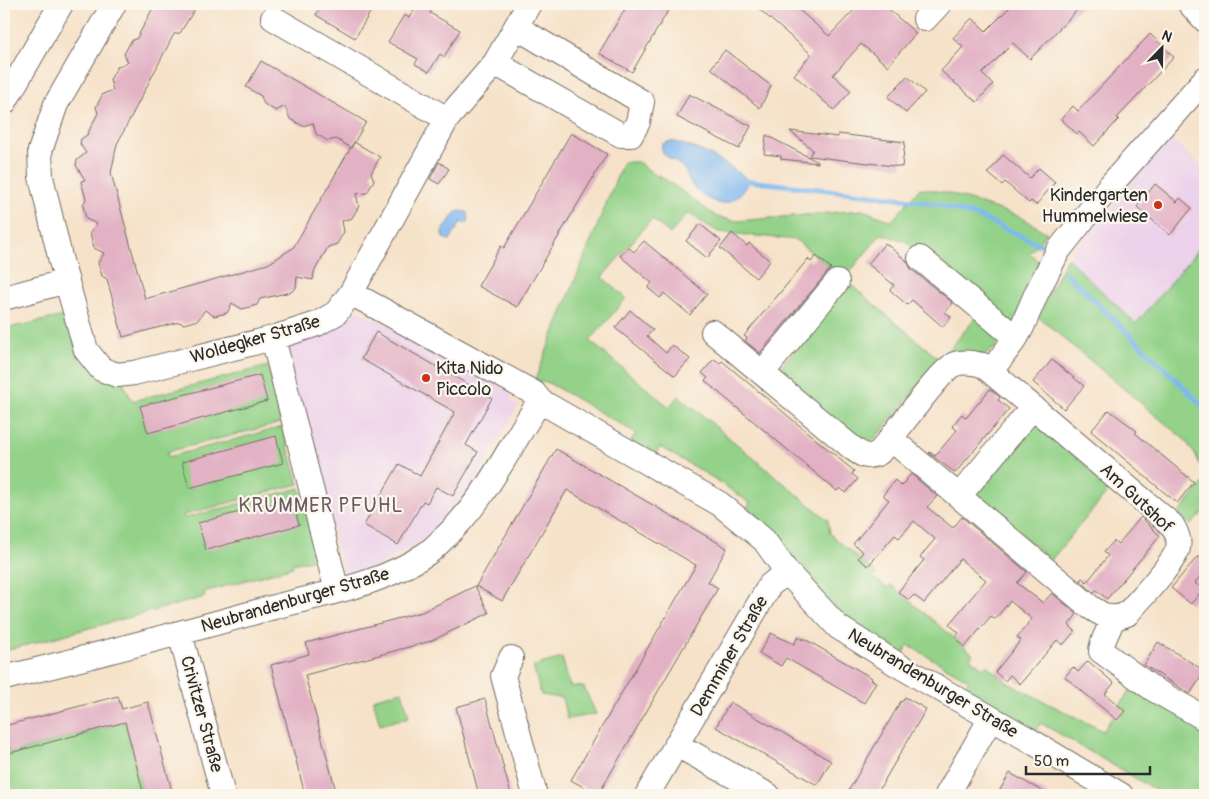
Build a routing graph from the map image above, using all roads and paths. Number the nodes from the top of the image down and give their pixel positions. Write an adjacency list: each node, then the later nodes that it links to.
1 (61, 4): 10 (street)
2 (114, 4): 13 (street)
3 (529, 4): 7 (street, Woldegker Straße)
4 (1190, 4): 6 (street)
5 (273, 18): 11 (street)
6 (1205, 19)
7 (516, 27): 8 (street, Woldegker Straße); 8 (street)
8 (495, 63): 11 (street, Woldegker Straße)
9 (1205, 79): 19 (street)
10 (4, 103)
11 (447, 119): 15 (street, Woldegker Straße)
12 (920, 258): 19 (street)
13 (66, 282): 16 (street); 18 (street, Woldegker Straße)
14 (837, 282): 21 (street)
15 (351, 293): 18 (street, Woldegker Straße); 22 (street, Neubrandenburger Straße)
16 (4, 298)
17 (713, 332): 21 (street, Am Gutshof)
18 (273, 338): 27 (street)
19 (1016, 338): 20 (street)
20 (991, 371): 23 (street, Am Gutshof); 24 (street, Am Gutshof)
21 (762, 373): 24 (street, Am Gutshof)
22 (540, 401): 26 (street, Neubrandenburger Straße); 27 (street, Neubrandenburger Straße)
23 (1033, 407): 25 (street); 28 (street, Am Gutshof)
24 (891, 439): 25 (street)
25 (958, 496): 28 (street)
26 (787, 572): 32 (street, Neubrandenburger Straße); 34 (street, Demminer Straße)
27 (337, 591): 29 (street, Neubrandenburger Straße)
28 (1112, 618): 33 (street)
29 (180, 633): 31 (street, Neubrandenburger Straße); 35 (street, Crivitzer Straße)
30 (511, 658): 36 (street)
31 (4, 678)
32 (991, 718): 39 (street); 40 (street, Neubrandenburger Straße)
33 (1204, 718)
34 (677, 745): 37 (street, Demminer Straße); 38 (street)
35 (224, 795)
36 (535, 795)
37 (647, 795)
38 (768, 795)
39 (947, 795)
40 (1121, 795)

